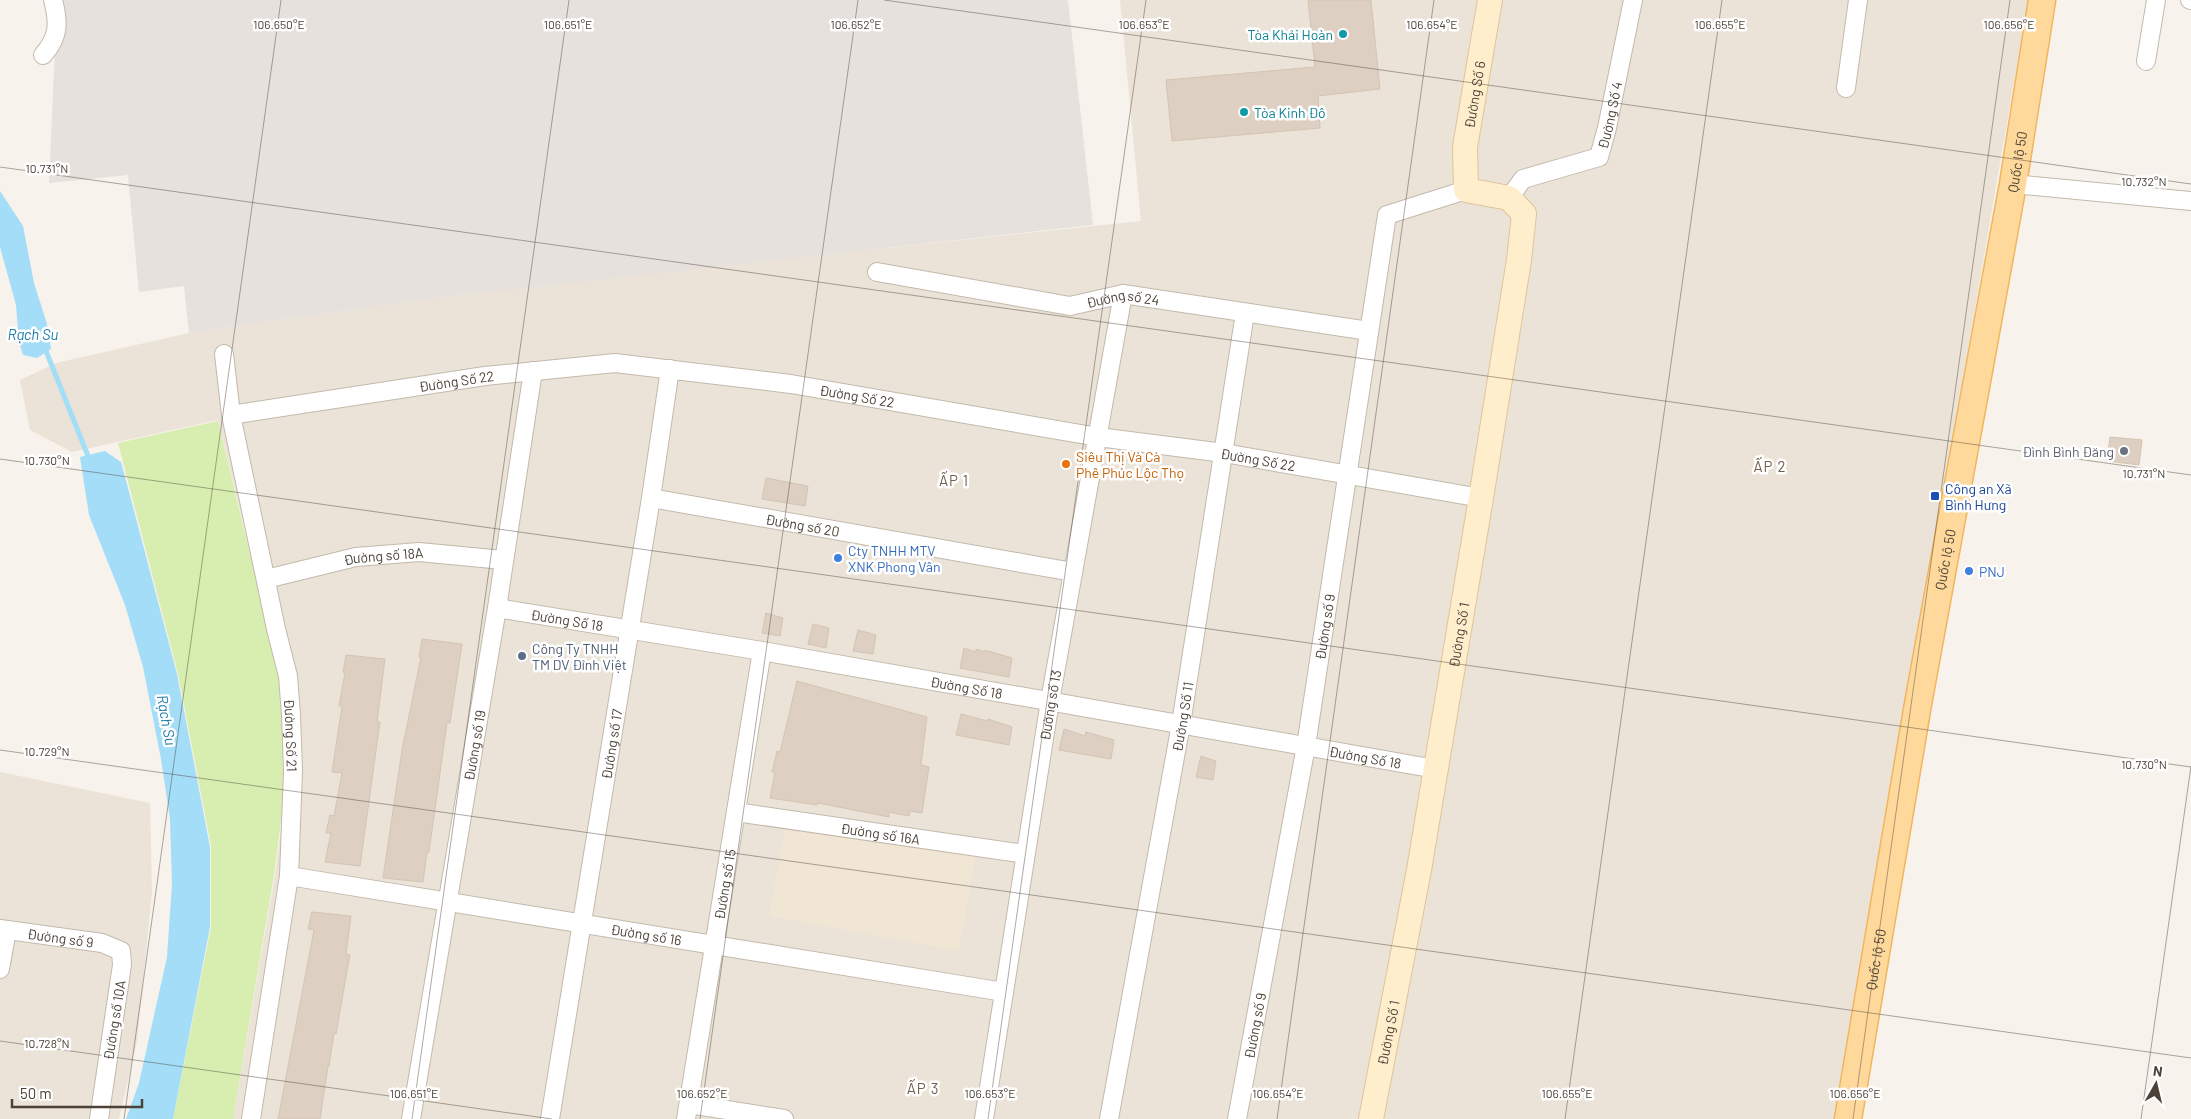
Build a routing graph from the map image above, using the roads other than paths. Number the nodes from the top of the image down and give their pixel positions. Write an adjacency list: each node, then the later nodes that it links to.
1 (53, 0): 7 (street)
2 (1490, 0): 11 (street, Đường Số 6)
3 (1633, 0): 12 (street, Đường Số 4)
4 (1858, 0): 9 (street)
5 (2042, 0): 10 (main road, Quốc lộ 50)
6 (2156, 0): 8 (street)
7 (43, 55)
8 (2146, 61)
9 (1846, 88)
10 (2013, 184): 13 (street); 57 (main road, Quốc lộ 50)
11 (1466, 190): 12 (street); 17 (street, Đường số 9)
12 (1509, 198): 26 (street, Đường Số 1)
13 (2191, 201)
14 (877, 272): 15 (street, Đường số 24)
15 (1123, 294): 16 (street, Đường số 24); 22 (street, Đường số 13)
16 (1245, 313): 17 (street, Đường số 24); 23 (street, Đường Số 11)
17 (1369, 331): 24 (street, Đường số 9)
18 (224, 354): 21 (street, Đường Số 21)
19 (670, 369): 20 (street, Đường Số 22); 22 (street, Đường Số 22); 25 (street, Đường số 17)
20 (533, 371): 21 (street, Đường Số 22); 27 (street, Đường số 19)
21 (231, 415): 29 (street, Đường Số 21)
22 (1098, 437): 23 (street, Đường Số 22); 28 (street, Đường số 13)
23 (1224, 453): 24 (street, Đường Số 22); 34 (street, Đường Số 11)
24 (1348, 474): 26 (street, Đường Số 22); 35 (street, Đường số 9)
25 (651, 498): 28 (street, Đường số 20); 31 (street, Đường số 17)
26 (1481, 498): 36 (street, Đường Số 1)
27 (503, 560): 29 (street, Đường số 18A); 30 (street, Đường số 19)
28 (1073, 572): 33 (street, Đường số 13)
29 (266, 579): 39 (street, Đường Số 21)
30 (497, 608): 31 (street, Đường Số 18); 40 (street, Đường số 19)
31 (630, 629): 32 (street, Đường Số 18); 41 (street, Đường số 17)
32 (762, 651): 33 (street, Đường Số 18); 37 (street, Đường số 15)
33 (1050, 701): 34 (street, Đường Số 18); 38 (street, Đường số 13)
34 (1181, 724): 35 (street, Đường Số 18); 54 (street, Đường Số 11)
35 (1306, 746): 36 (street, Đường Số 18); 55 (street, Đường số 9)
36 (1436, 768): 56 (street, Đường Số 1)
37 (736, 812): 38 (street, Đường số 16A); 43 (street, Đường số 15)
38 (1026, 854): 46 (street, Đường số 13)
39 (289, 876): 40 (street, Đường số 16); 49 (street, Đường Số 21)
40 (449, 902): 41 (street, Đường số 16); 50 (street, Đường số 19)
41 (582, 924): 43 (street, Đường số 16); 51 (street, Đường số 17)
42 (3, 929): 44 (street, Đường số 9); 45 (street)
43 (715, 945): 46 (street, Đường số 16); 47 (street, Đường số 15)
44 (121, 951): 48 (street, Đường số 10A)
45 (0, 969)
46 (1004, 992): 53 (street, Đường số 13)
47 (688, 1111): 52 (street)
48 (99, 1119)
49 (250, 1119)
50 (411, 1119)
51 (550, 1119)
52 (784, 1119)
53 (984, 1119)
54 (1109, 1119)
55 (1237, 1119)
56 (1371, 1119)
57 (1848, 1119)

